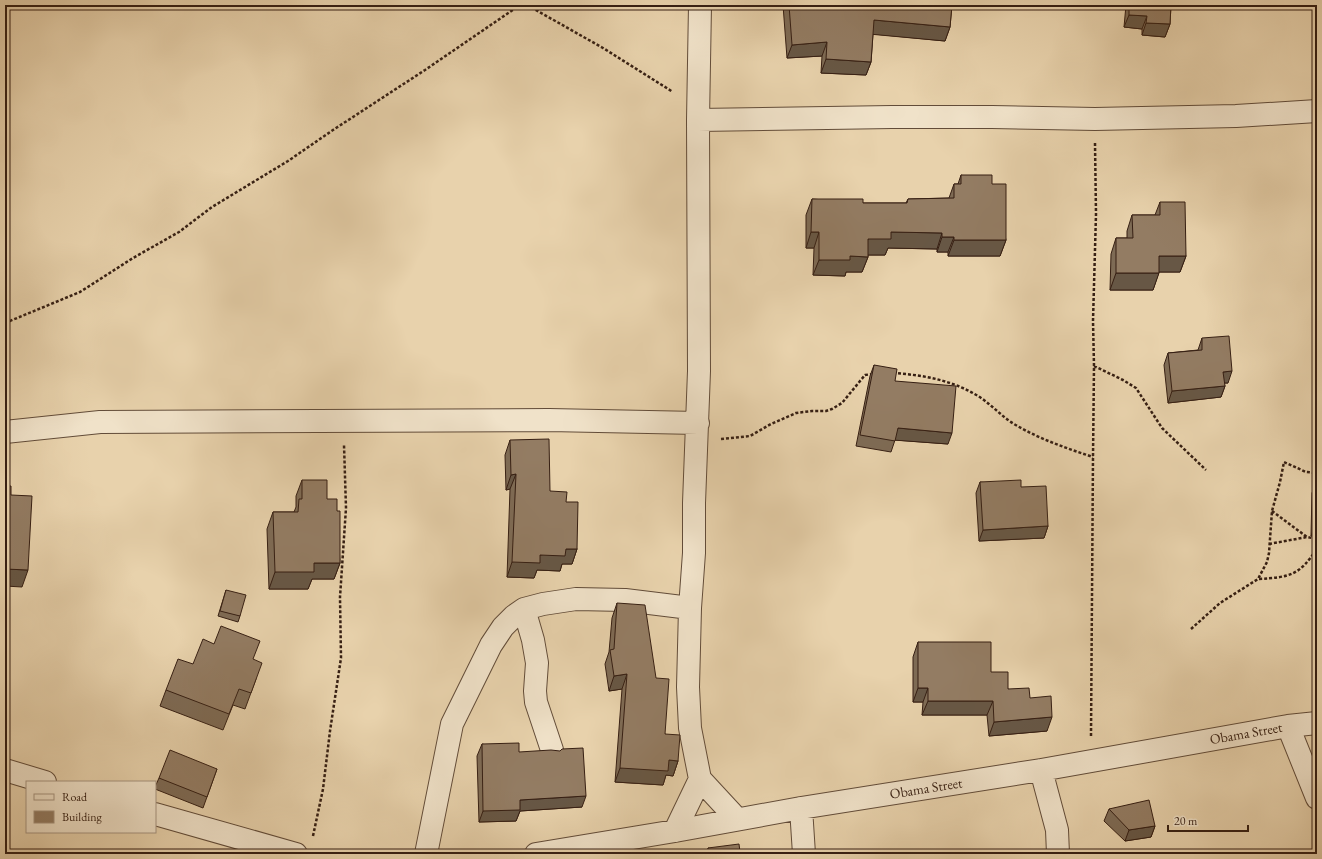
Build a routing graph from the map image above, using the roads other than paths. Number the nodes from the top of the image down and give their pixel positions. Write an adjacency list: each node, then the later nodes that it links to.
1 (700, 5): 3 (street)
2 (1317, 111): 3 (street)
3 (698, 115): 4 (street)
4 (697, 431): 5 (street); 6 (street)
5 (5, 432)
6 (690, 608): 7 (street); 13 (street)
7 (524, 609): 10 (street); 21 (street)
8 (1317, 723): 9 (street, Obama Street)
9 (1288, 726): 12 (street, Obama Street); 15 (street)
10 (552, 750)
11 (5, 770): 14 (street)
12 (1041, 770): 16 (street, Obama Street); 24 (street)
13 (700, 779): 18 (street); 19 (street)
14 (42, 781)
15 (1317, 798)
16 (801, 808): 18 (street, Obama Street); 23 (street)
17 (156, 814): 20 (street)
18 (737, 819): 19 (street, Obama Street)
19 (675, 831): 22 (street, Obama Street)
20 (304, 847)
21 (426, 854)
22 (536, 854)
23 (804, 854)
24 (1058, 854)

